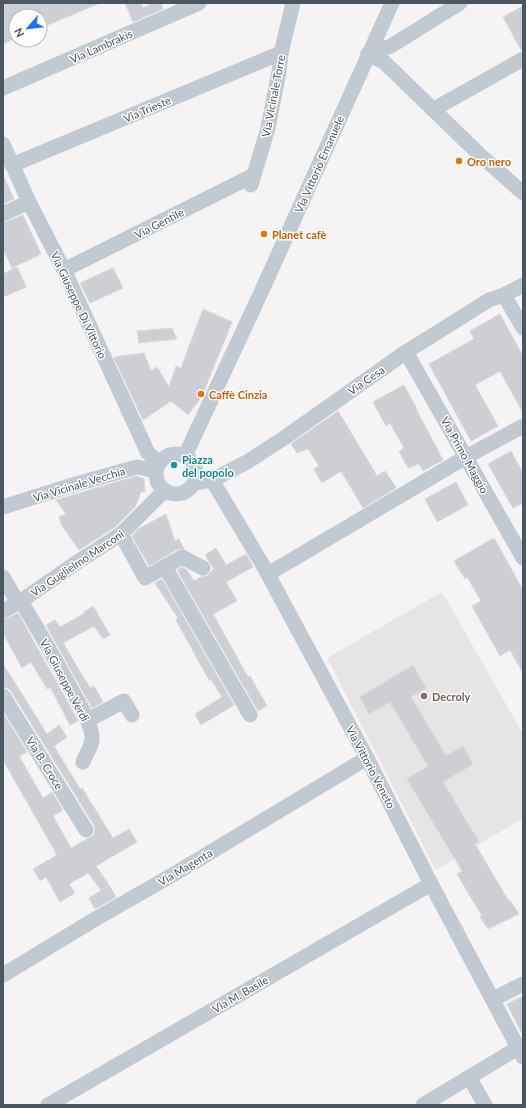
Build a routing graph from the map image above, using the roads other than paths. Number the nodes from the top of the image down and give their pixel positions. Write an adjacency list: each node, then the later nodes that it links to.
1 (199, 3): 8 (street, Via Lambrakis)
2 (293, 3): 5 (street, Via Vicinale Torre)
3 (392, 3): 6 (street, Via Vittorio Emanuele)
4 (460, 3): 6 (street)
5 (281, 53): 11 (street, Via Trieste); 12 (street, Via Vicinale Torre)
6 (368, 54): 9 (street); 22 (street, Via Vittorio Emanuele)
7 (523, 59): 9 (street)
8 (3, 88)
9 (434, 109): 13 (street)
10 (3, 144): 11 (street, Via Giuseppe Di Vittorio)
11 (12, 165): 14 (street, Via Giuseppe Di Vittorio)
12 (252, 182): 16 (street, Via Gentile)
13 (523, 193)
14 (29, 202): 15 (street); 16 (street, Via Giuseppe Di Vittorio)
15 (3, 214)
16 (64, 270): 24 (street, Via Giuseppe Di Vittorio)
17 (523, 285): 18 (street, Via Cesa)
18 (504, 295): 19 (street); 20 (street, Via Cesa)
19 (523, 328)
20 (406, 352): 23 (street, Via Primo Maggio); 25 (street, Via Cesa)
21 (523, 426): 23 (street)
22 (185, 456): 24 (street); 26 (street)
23 (466, 457): 30 (street, Via Primo Maggio); 33 (street)
24 (157, 467): 27 (street); 28 (street, Via Vicinale Vecchia)
25 (212, 480): 26 (street, Via Cesa); 33 (street, Via Vittorio Veneto)
26 (194, 483): 27 (street)
27 (164, 491): 29 (street, Via Guglielmo Marconi)
28 (3, 507)
29 (121, 534): 31 (street); 35 (street, Via Guglielmo Marconi)
30 (523, 558)
31 (165, 567): 32 (street); 39 (street)
32 (203, 568)
33 (268, 574): 41 (street, Via Vittorio Veneto)
34 (3, 577): 35 (street, Via Giuseppe Verdi)
35 (20, 602): 36 (street, Via Guglielmo Marconi); 40 (street, Via Giuseppe Verdi)
36 (3, 611)
37 (3, 696): 43 (street, Via B. Croce)
38 (132, 715): 40 (street)
39 (250, 715)
40 (88, 720): 42 (street, Via Giuseppe Verdi)
41 (367, 758): 44 (street, Via Vittorio Veneto); 45 (street, Via Magenta)
42 (83, 762)
43 (86, 830)
44 (431, 884): 47 (street, Via Vittorio Veneto); 50 (street, Via M. Basile)
45 (3, 975)
46 (523, 984): 47 (street)
47 (493, 999): 48 (street, Via Vittorio Veneto)
48 (521, 1053): 49 (street)
49 (469, 1077): 51 (street); 52 (street)
50 (48, 1105)
51 (423, 1105)
52 (485, 1105)

